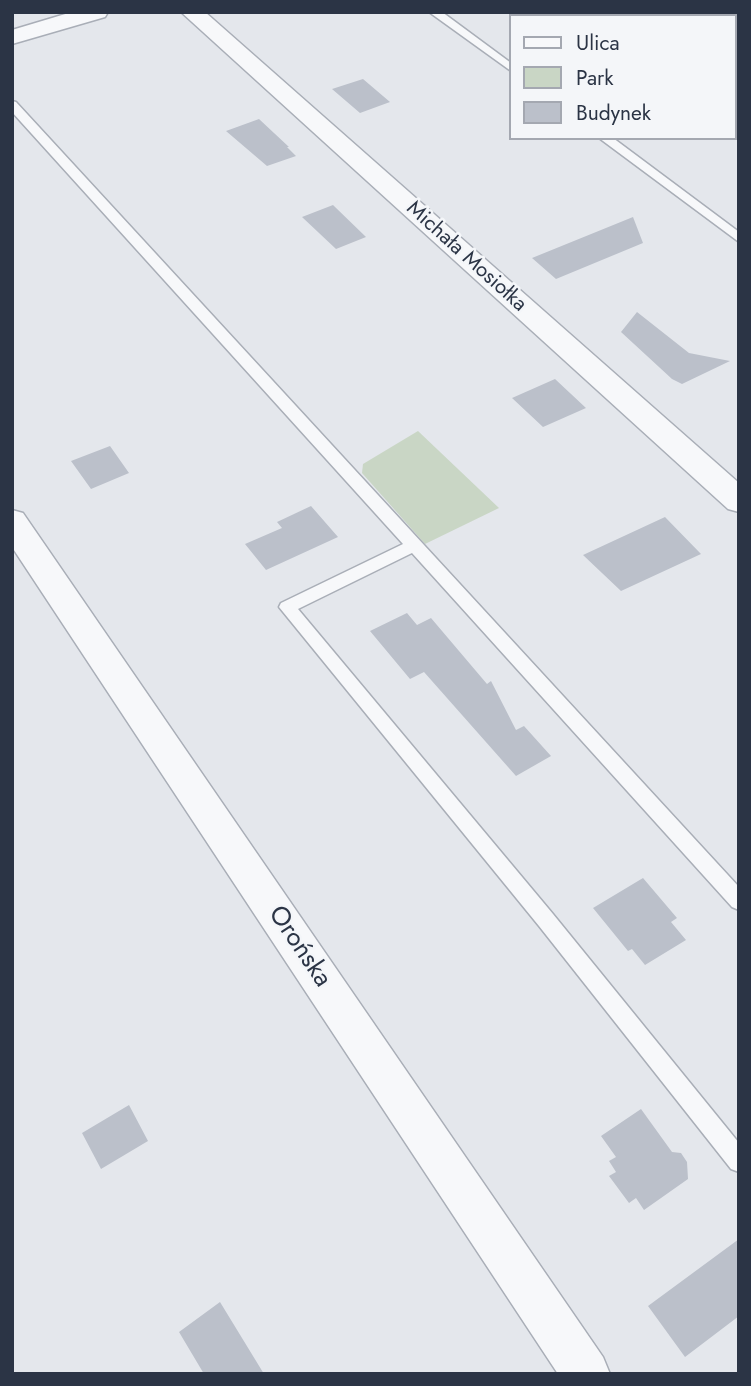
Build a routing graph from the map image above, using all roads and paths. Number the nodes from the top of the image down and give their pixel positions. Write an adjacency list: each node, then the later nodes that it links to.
1 (97, 12): 4 (street)
2 (192, 12): 9 (street, Michała Mosiołka)
3 (434, 12): 5 (lane)
4 (12, 37)
5 (510, 67)
6 (12, 105): 11 (lane)
7 (608, 140): 8 (lane)
8 (739, 238)
9 (739, 501)
10 (12, 521): 14 (street, Orońska)
11 (414, 545): 12 (lane); 13 (lane)
12 (739, 901)
13 (739, 1161)
14 (586, 1374)

